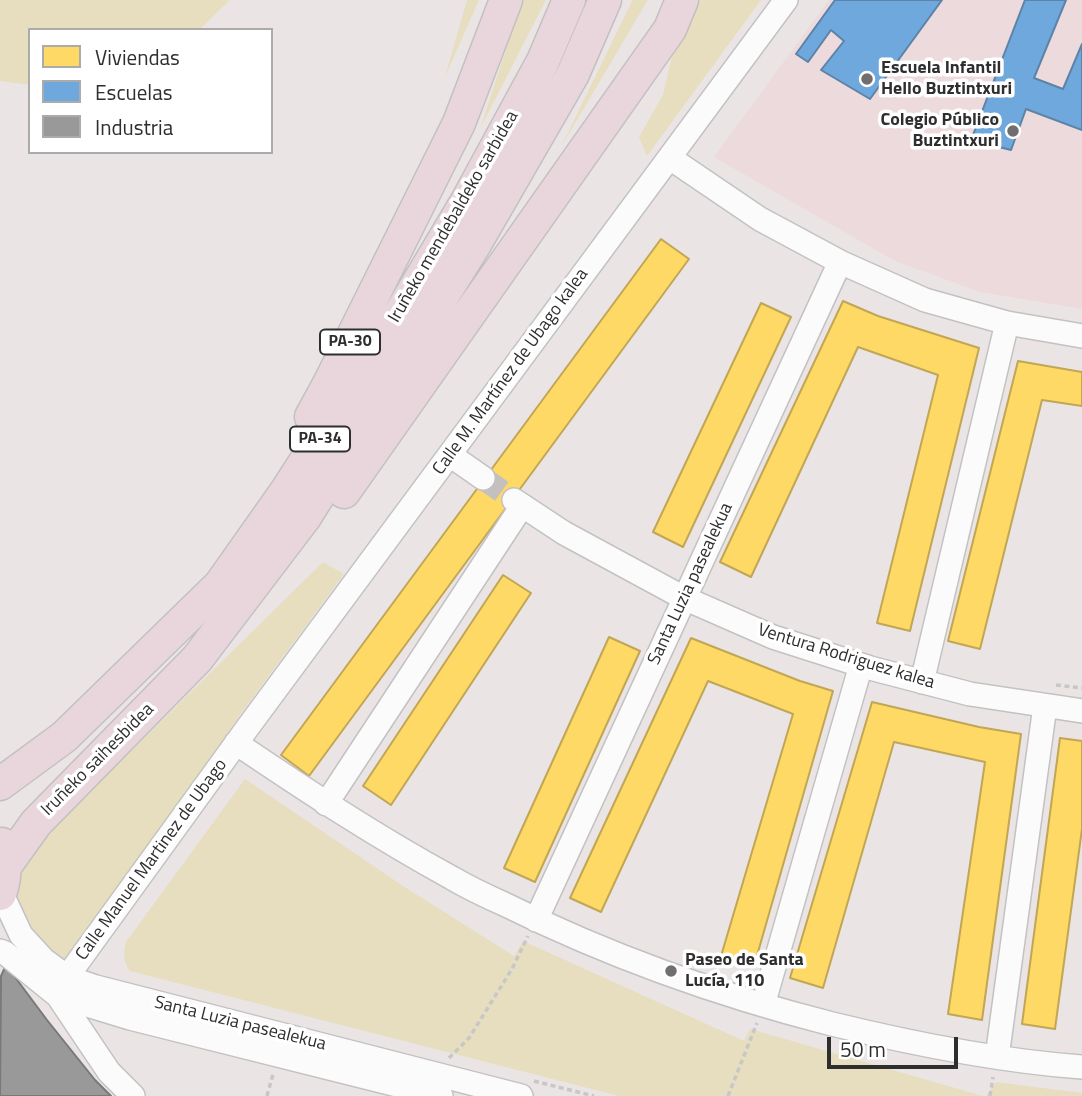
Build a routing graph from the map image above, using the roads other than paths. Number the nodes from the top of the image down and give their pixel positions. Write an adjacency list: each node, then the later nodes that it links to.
1 (506, 0): 15 (highway, PA-30)
2 (569, 0): 15 (highway, Iruñeko mendebaldeko sarbidea / PA-34)
3 (606, 0): 16 (highway, Iruñeko mendebaldeko sarbidea / PA-34)
4 (671, 0): 8 (highway)
5 (682, 0): 8 (highway)
6 (786, 0): 7 (street, Calle M. Martínez de Ubago kalea)
7 (670, 158): 9 (street); 12 (street, Calle M. Martínez de Ubago kalea)
8 (561, 183): 16 (highway)
9 (840, 262): 10 (street); 14 (street, Santa Luzia pasealekua)
10 (1007, 323): 11 (street); 18 (street)
11 (1082, 335)
12 (450, 455): 13 (street); 21 (street, Calle M. Martínez de Ubago kalea)
13 (483, 478)
14 (684, 598): 17 (street, Ventura Rodriguez kalea); 23 (street, Ventura Rodriguez kalea); 25 (street, Santa Luzia pasealekua)
15 (146, 657): 22 (highway, PA-30)
16 (197, 659): 24 (highway, Iruñeko saihesbidea)
17 (861, 665): 18 (street, Ventura Rodriguez kalea); 28 (street)
18 (922, 682): 19 (street, Ventura Rodriguez kalea)
19 (1045, 706): 20 (street, Ventura Rodriguez kalea); 29 (street)
20 (1082, 711)
21 (236, 743): 23 (street); 27 (street, Calle Manuel Martinez de Ubago)
22 (0, 784)
23 (326, 804): 25 (street)
24 (2, 873): 27 (street, Santa Luzia pasealekua)
25 (536, 920): 28 (street)
26 (0, 951): 27 (street, Santa Luzia pasealekua)
27 (63, 986): 31 (street); 32 (street, Santa Luzia pasealekua); 33 (street, Santa Luzia pasealekua)
28 (763, 1006): 29 (street)
29 (997, 1057): 30 (street)
30 (1082, 1067)
31 (133, 1096)
32 (442, 1096)
33 (521, 1096)

